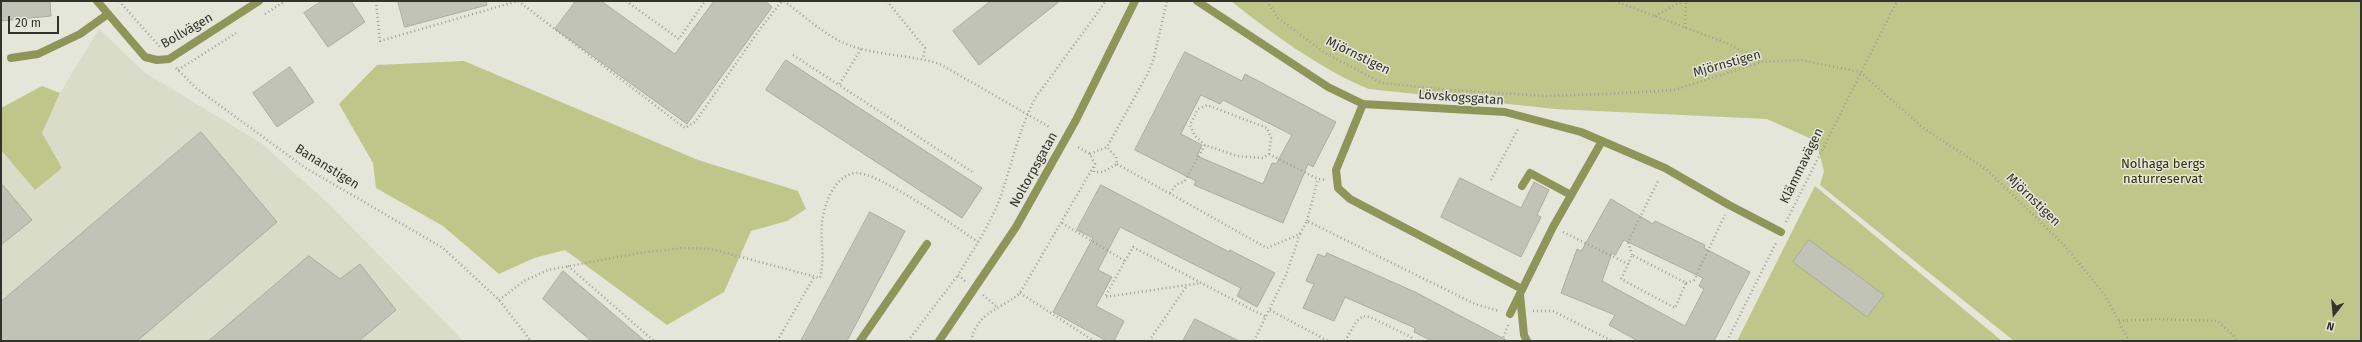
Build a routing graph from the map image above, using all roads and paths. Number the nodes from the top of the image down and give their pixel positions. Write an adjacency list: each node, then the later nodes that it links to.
1 (97, 1): 18 (street)
2 (119, 1): 26 (path, Bananstigen)
3 (259, 1): 26 (street, Bollvägen)
4 (285, 1): 20 (path)
5 (376, 1): 8 (path)
6 (626, 1): 7 (path)
7 (705, 1)
8 (783, 1): 23 (path)
9 (887, 1): 27 (path)
10 (1106, 1): 33 (path)
11 (1135, 1): 69 (street, Noltorpsgatan)
12 (1167, 1): 39 (path)
13 (1197, 1): 32 (street, Lövskogsgatan)
14 (1267, 1): 28 (path, Mjörnstigen)
15 (1615, 1): 19 (path)
16 (1685, 1): 19 (path); 21 (path)
17 (1896, 1): 30 (path, Klämmavägen)
18 (108, 14): 25 (street); 26 (street, Bollvägen)
19 (1655, 16): 21 (path)
20 (258, 18)
21 (1685, 28): 28 (path)
22 (238, 31): 29 (path)
23 (861, 49): 27 (path); 31 (path)
24 (793, 54): 31 (path)
25 (11, 58)
26 (169, 59): 29 (path, Bananstigen)
27 (923, 59): 33 (path)
28 (1762, 62): 30 (path, Mjörnstigen)
29 (178, 70): 72 (path, Bananstigen)
30 (1860, 72): 56 (path, Klämmavägen); 78 (path, Mjörnstigen)
31 (838, 85): 45 (path)
32 (1363, 104): 34 (street, Lövskogsgatan); 48 (street)
33 (1027, 114): 35 (path); 58 (path)
34 (1524, 118): 36 (street, Lövskogsgatan); 47 (path)
35 (1051, 128)
36 (1602, 141): 44 (street, Lövskogsgatan); 51 (street)
37 (1205, 145): 41 (path); 41 (path); 50 (path)
38 (1078, 147): 40 (path)
39 (1107, 147): 40 (path); 43 (path)
40 (1090, 154): 42 (path)
41 (1269, 154): 46 (path)
42 (1095, 164): 43 (path); 54 (path)
43 (1117, 164): 50 (path)
44 (1665, 168): 52 (street, Lövskogsgatan); 60 (path)
45 (974, 173)
46 (1318, 179): 48 (path); 53 (path)
47 (1491, 180)
48 (1336, 181): 71 (street)
49 (1522, 186): 51 (street)
50 (1170, 193): 57 (path)
51 (1571, 195): 55 (street)
52 (1729, 205): 56 (street, Lövskogsgatan); 67 (path)
53 (1307, 221): 57 (path); 75 (path)
54 (1062, 223): 61 (path); 70 (path)
55 (1553, 227): 62 (path); 71 (street)
56 (1781, 232): 95 (path, Klämmavägen)
57 (1300, 234): 74 (path)
58 (978, 242): 64 (path); 65 (path)
59 (927, 244): 82 (street)
60 (1632, 255): 62 (path); 67 (path)
61 (1125, 261): 66 (path); 68 (path)
62 (1628, 264): 67 (path)
63 (568, 266): 65 (path); 72 (path); 80 (path)
64 (958, 275): 69 (path); 83 (path)
65 (814, 277): 81 (path)
66 (1201, 283): 68 (path); 77 (path)
67 (1686, 283)
68 (1186, 286): 87 (path)
69 (975, 287): 73 (path); 84 (street, Noltorpsgatan)
70 (1020, 292): 73 (path); 86 (path)
71 (1521, 292): 75 (street); 76 (street)
72 (499, 300): 79 (path, Bananstigen)
73 (996, 306): 85 (path)
74 (1270, 310): 77 (path); 89 (path)
75 (1510, 314): 92 (path)
76 (1521, 314): 93 (street); 94 (path)
77 (1266, 317): 88 (path)
78 (2119, 321): 96 (path, Mjörnstigen); 97 (path)
79 (531, 341)
80 (654, 341)
81 (777, 341)
82 (860, 341)
83 (908, 341)
84 (939, 341)
85 (971, 341)
86 (1094, 341)
87 (1149, 341)
88 (1254, 341)
89 (1328, 341)
90 (1345, 341): 91 (path)
91 (1413, 341)
92 (1502, 341)
93 (1527, 341)
94 (1612, 341)
95 (1727, 341)
96 (2129, 341)
97 (2236, 341)

